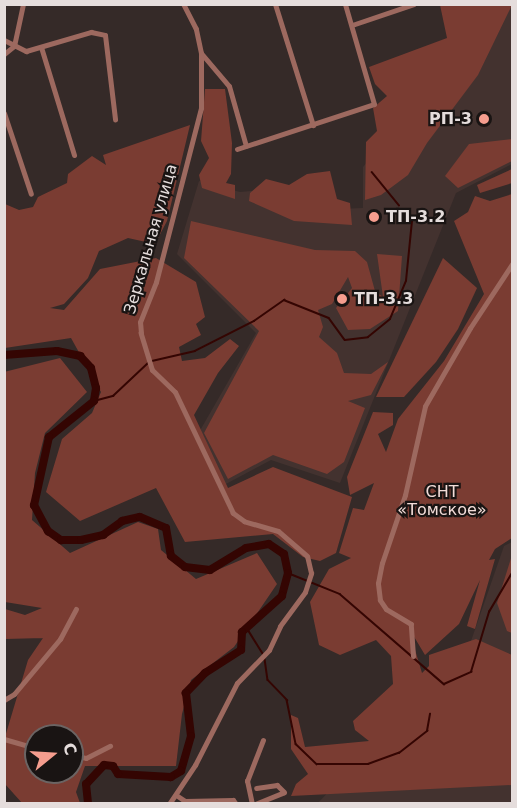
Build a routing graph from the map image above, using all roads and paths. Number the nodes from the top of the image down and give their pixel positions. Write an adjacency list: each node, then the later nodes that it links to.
1 (23, 4): 8 (street)
2 (183, 4): 10 (street, Зеркальная улица)
3 (275, 4): 14 (street)
4 (345, 4): 6 (street)
5 (414, 4): 6 (street)
6 (352, 25): 14 (street)
7 (4, 40): 8 (street)
8 (14, 46): 9 (street); 11 (street)
9 (41, 47): 13 (street); 17 (street)
10 (201, 53): 15 (street); 29 (street, Зеркальная улица)
11 (4, 54)
12 (4, 112): 18 (street)
13 (115, 119)
14 (313, 125): 15 (street)
15 (246, 146): 16 (street)
16 (237, 149)
17 (74, 155)
18 (31, 194)
19 (513, 264): 21 (street)
20 (76, 609): 22 (street)
21 (413, 656)
22 (4, 700)
23 (4, 739): 25 (street)
24 (263, 740): 32 (street)
25 (24, 745)
26 (110, 746): 27 (street)
27 (84, 758)
28 (256, 788): 32 (street)
29 (176, 795): 30 (street, Зеркальная улица); 31 (street)
30 (169, 804)
31 (236, 804)
32 (253, 804)

